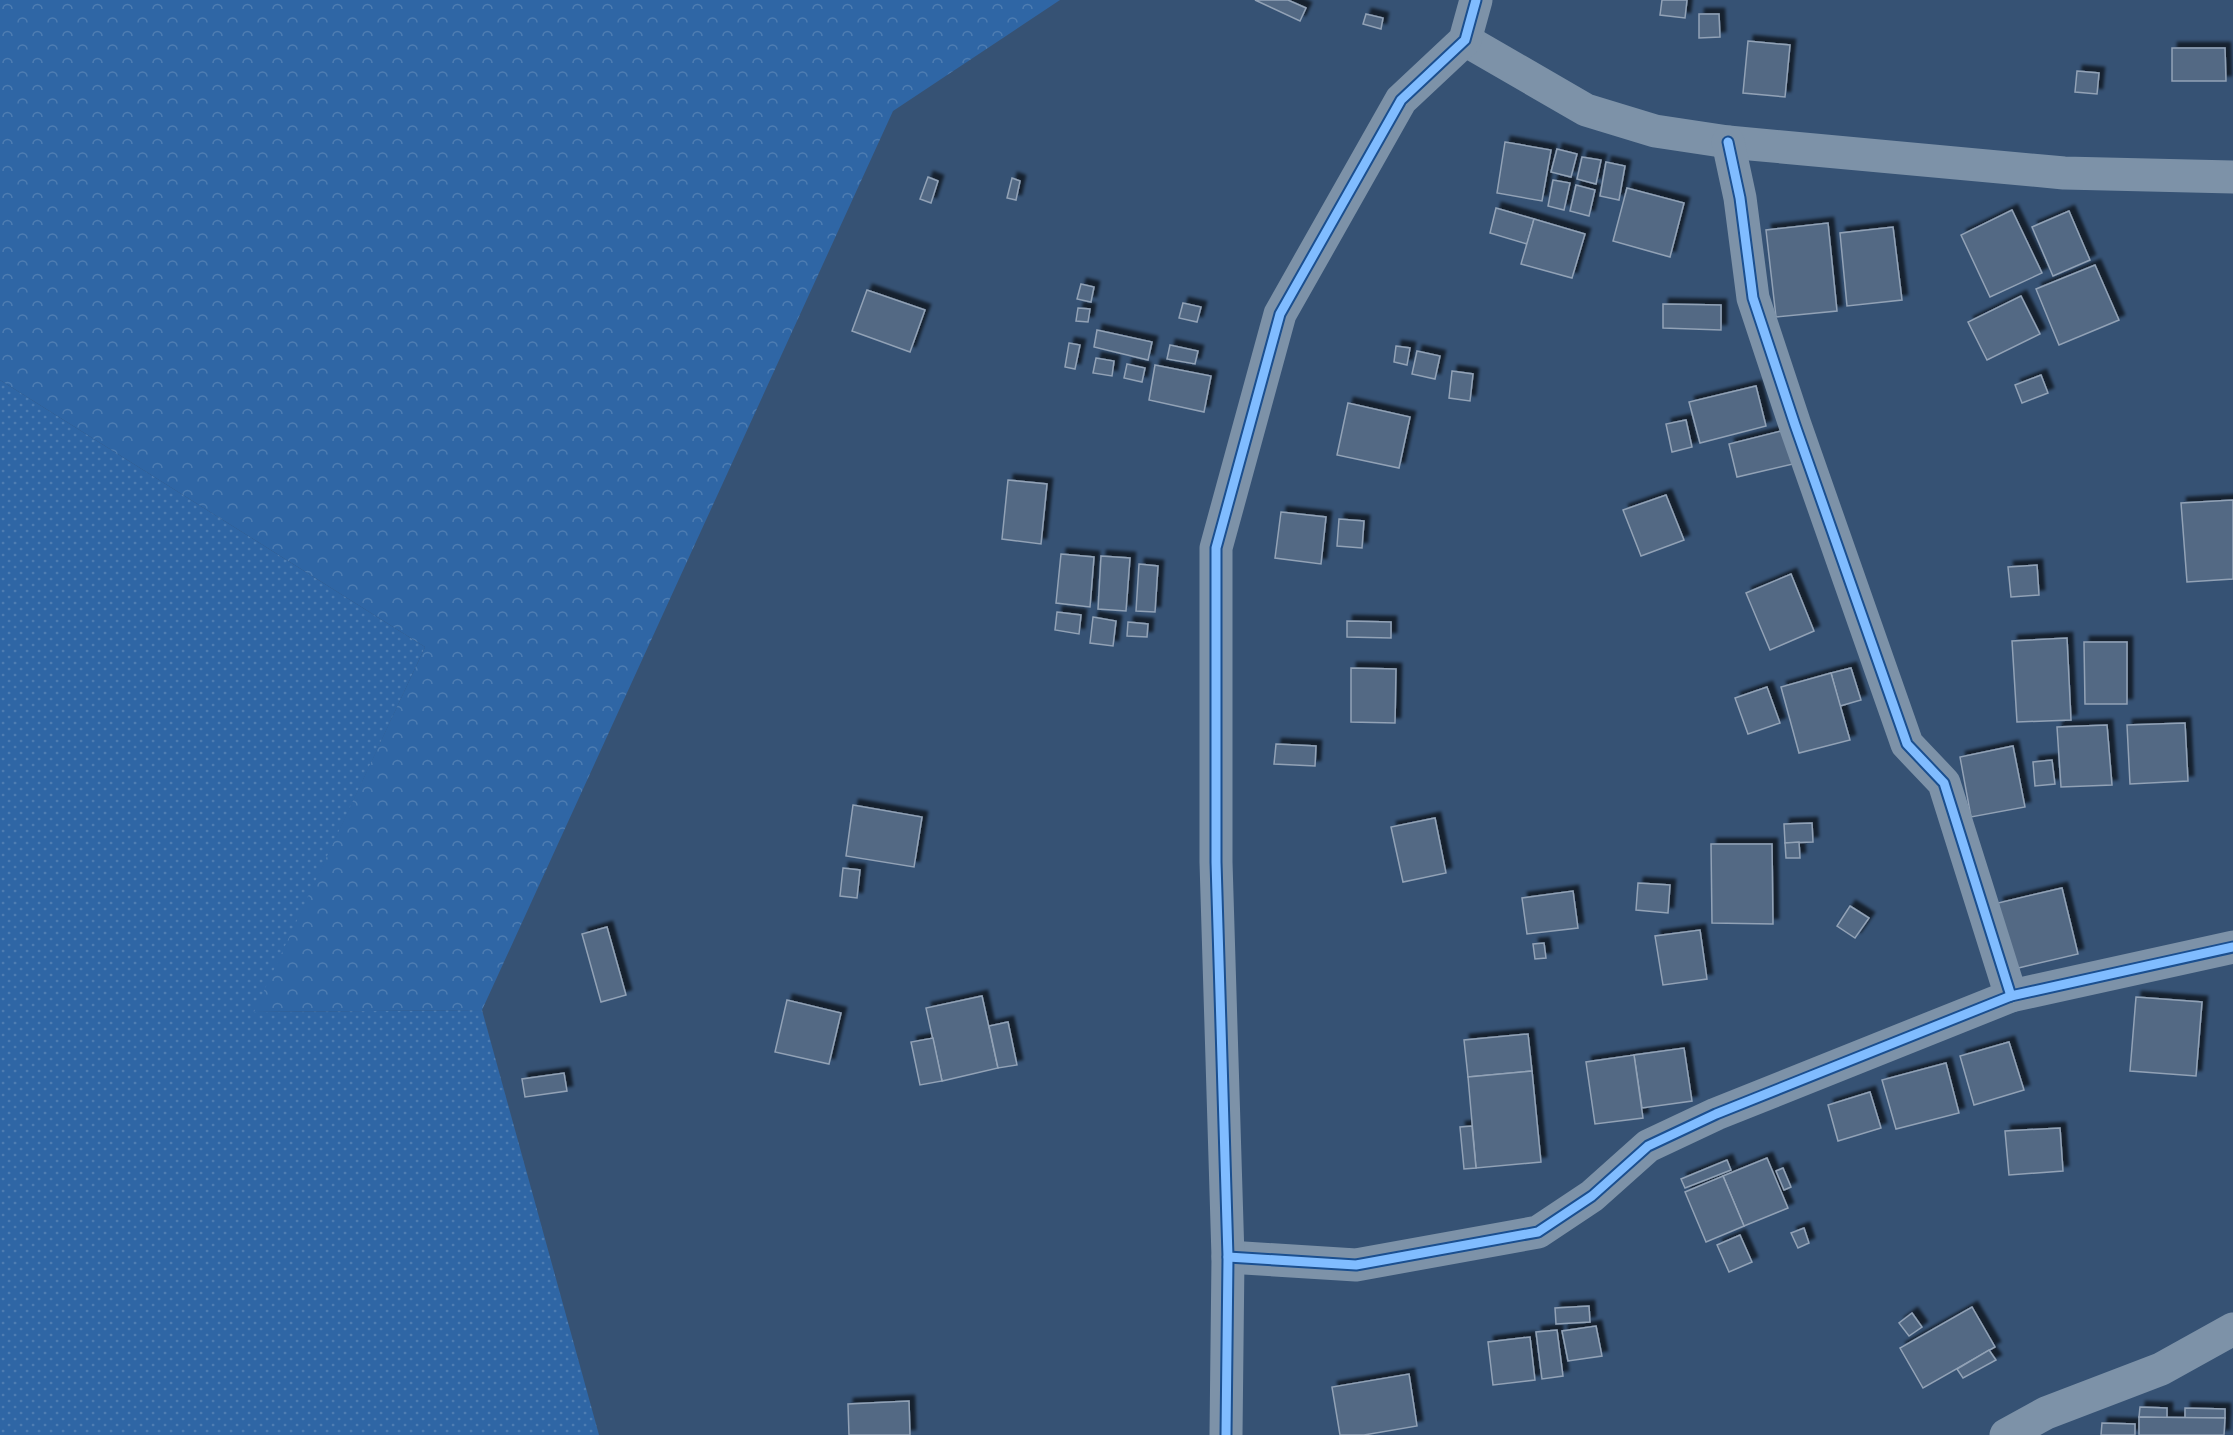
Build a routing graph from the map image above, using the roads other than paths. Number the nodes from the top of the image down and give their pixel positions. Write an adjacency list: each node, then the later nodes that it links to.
1 (1476, 0): 2 (street)
2 (1465, 40): 3 (street); 7 (street)
3 (1728, 142): 4 (street); 6 (street)
4 (2233, 177)
5 (2233, 947): 6 (street)
6 (2011, 996): 7 (street)
7 (1228, 1257): 10 (street)
8 (2233, 1329): 9 (street)
9 (2051, 1424): 11 (street)
10 (1226, 1435)
11 (2006, 1435)

